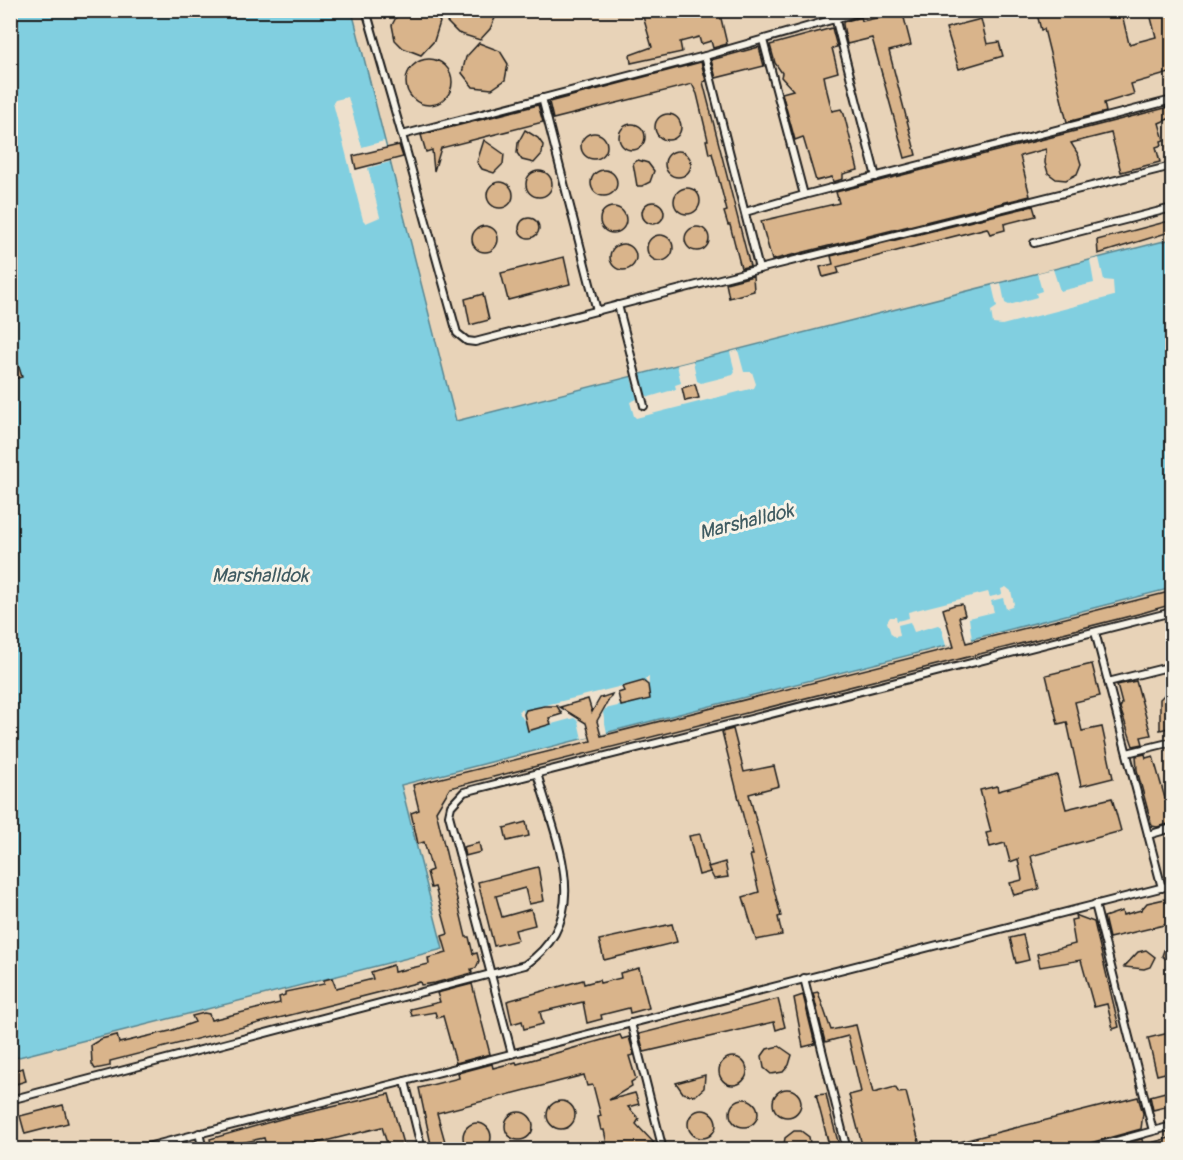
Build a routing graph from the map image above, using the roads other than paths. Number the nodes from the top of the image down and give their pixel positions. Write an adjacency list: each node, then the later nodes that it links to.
1 (366, 10): 8 (lane)
2 (866, 10): 3 (lane)
3 (836, 21): 4 (lane); 10 (lane)
4 (763, 40): 5 (lane); 11 (lane)
5 (705, 56): 6 (lane); 13 (lane)
6 (542, 98): 8 (lane); 17 (lane)
7 (1173, 100): 10 (lane)
8 (402, 135): 17 (lane)
9 (1173, 166): 15 (lane)
10 (876, 177): 11 (lane)
11 (804, 195): 13 (lane)
12 (1173, 208): 14 (lane)
13 (745, 212): 15 (lane)
14 (1034, 243)
15 (759, 269): 16 (lane)
16 (618, 305): 17 (lane); 18 (lane)
17 (597, 311)
18 (644, 406)
19 (1173, 612): 20 (lane)
20 (1095, 632): 22 (lane); 25 (lane)
21 (1173, 666): 22 (lane)
22 (1108, 682): 24 (lane)
23 (1173, 742): 24 (lane)
24 (1126, 753): 27 (lane)
25 (537, 773): 31 (lane); 31 (lane)
26 (1173, 828): 27 (lane)
27 (1148, 834): 29 (lane)
28 (1173, 885): 29 (lane)
29 (1162, 888): 30 (lane)
30 (1095, 904): 32 (lane); 38 (lane)
31 (491, 976): 34 (lane); 36 (lane)
32 (804, 978): 33 (lane); 45 (lane)
33 (631, 1023): 34 (lane); 44 (lane)
34 (512, 1054): 35 (lane)
35 (405, 1081): 39 (lane); 40 (lane)
36 (10, 1100)
37 (1173, 1126): 38 (lane)
38 (1153, 1131): 46 (lane)
39 (199, 1133): 41 (lane); 42 (lane)
40 (422, 1148): 43 (lane)
41 (135, 1149)
42 (203, 1149)
43 (407, 1149)
44 (663, 1149)
45 (848, 1149)
46 (1083, 1149)

